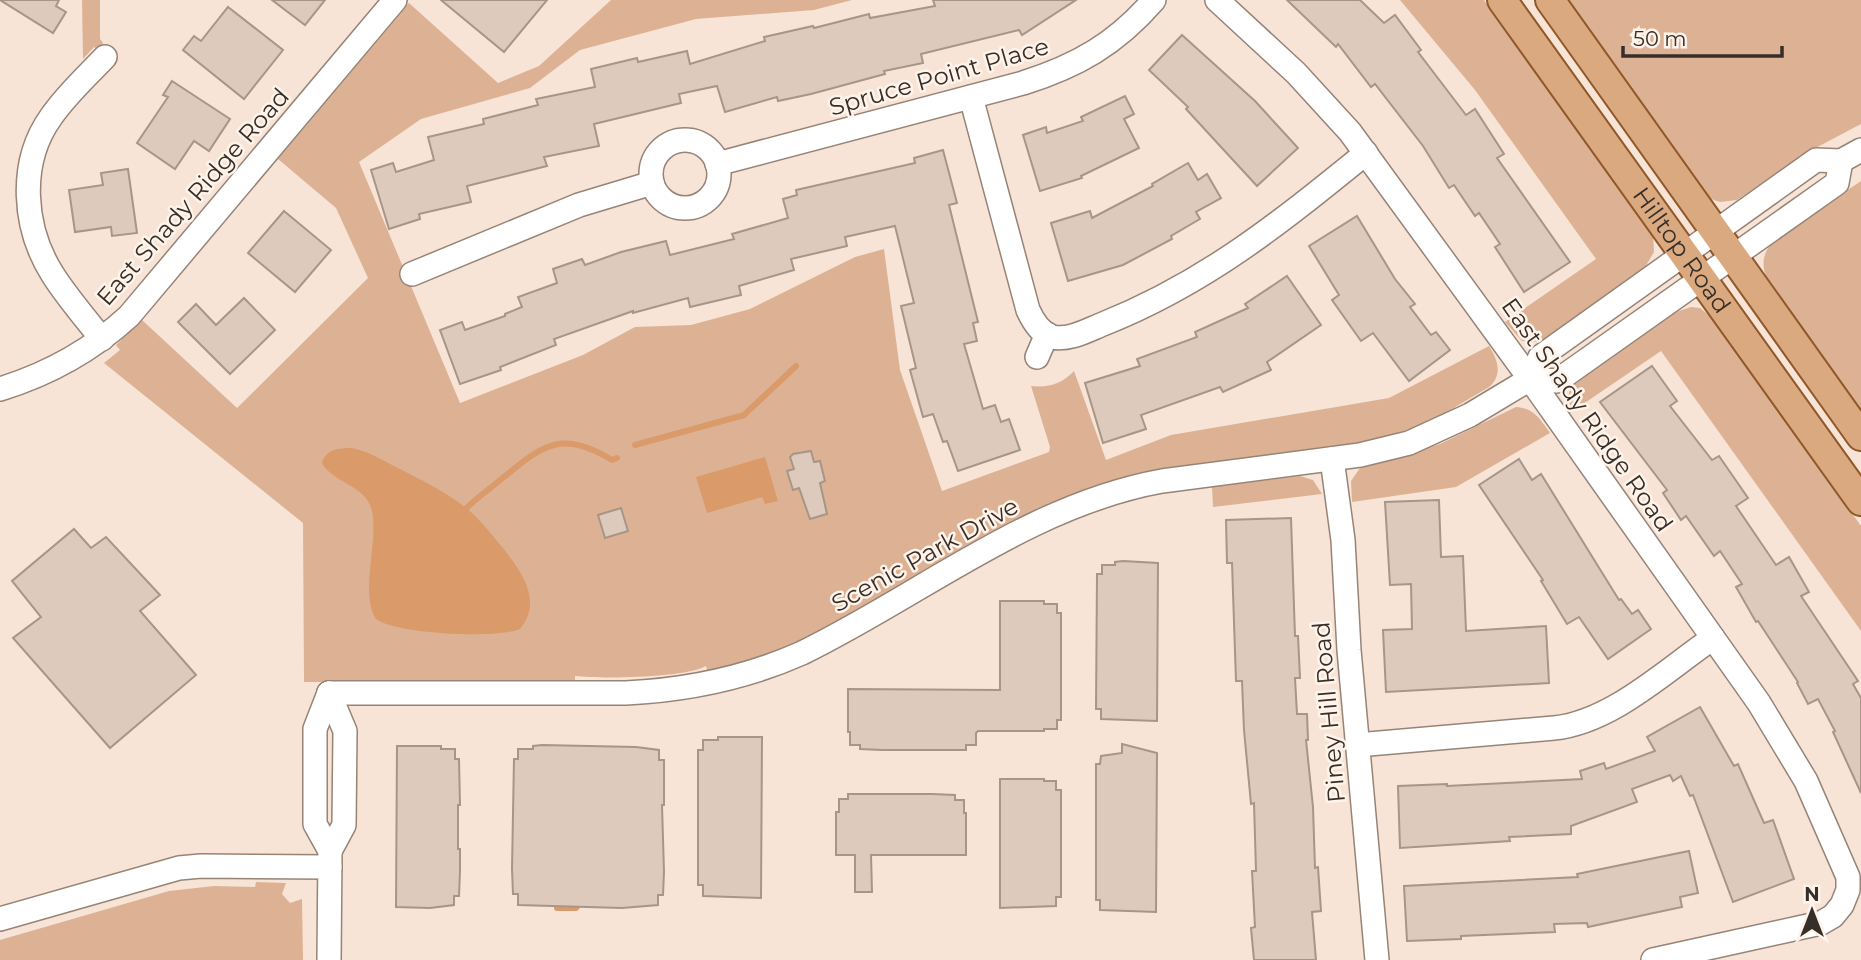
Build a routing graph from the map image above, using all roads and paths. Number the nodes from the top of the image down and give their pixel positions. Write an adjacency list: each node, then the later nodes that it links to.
1 (395, 0): 18 (street, East Shady Ridge Road)
2 (1154, 0): 7 (street, Spruce Point Place)
3 (1217, 0): 8 (street, East Shady Ridge Road)
4 (1502, 0): 13 (main road, Hilltop Road)
5 (1550, 0): 12 (main road, Hilltop Road)
6 (105, 57): 18 (street)
7 (971, 97): 10 (street, Spruce Point Place); 17 (street)
8 (1366, 153): 17 (street); 20 (street, East Shady Ridge Road)
9 (1851, 156): 12 (street, Scenic Park Drive); 14 (street, Scenic Park Drive)
10 (717, 164): 11 (street); 11 (street)
11 (652, 183): 15 (street)
12 (1716, 232): 13 (street, Scenic Park Drive); 14 (main road, Hilltop Road)
13 (1685, 254): 16 (main road, Hilltop Road); 20 (street, Scenic Park Drive)
14 (1734, 257): 16 (street, Scenic Park Drive); 22 (main road, Hilltop Road)
15 (412, 274)
16 (1702, 279): 20 (street, Scenic Park Drive); 24 (main road, Hilltop Road)
17 (1047, 334): 19 (street)
18 (102, 339): 21 (street, East Shady Ridge Road)
19 (1037, 357)
20 (1530, 379): 23 (street, Scenic Park Drive); 25 (street, East Shady Ridge Road)
21 (0, 389)
22 (1861, 436)
23 (1332, 459): 26 (street, Piney Hill Road); 27 (street, Scenic Park Drive)
24 (1861, 502)
25 (1713, 638): 26 (street); 28 (street, East Shady Ridge Road)
26 (1357, 745): 31 (street, Piney Hill Road)
27 (330, 859): 29 (street); 30 (street)
28 (1853, 906): 32 (street)
29 (0, 919)
30 (329, 960)
31 (1377, 960)
32 (1653, 960)

